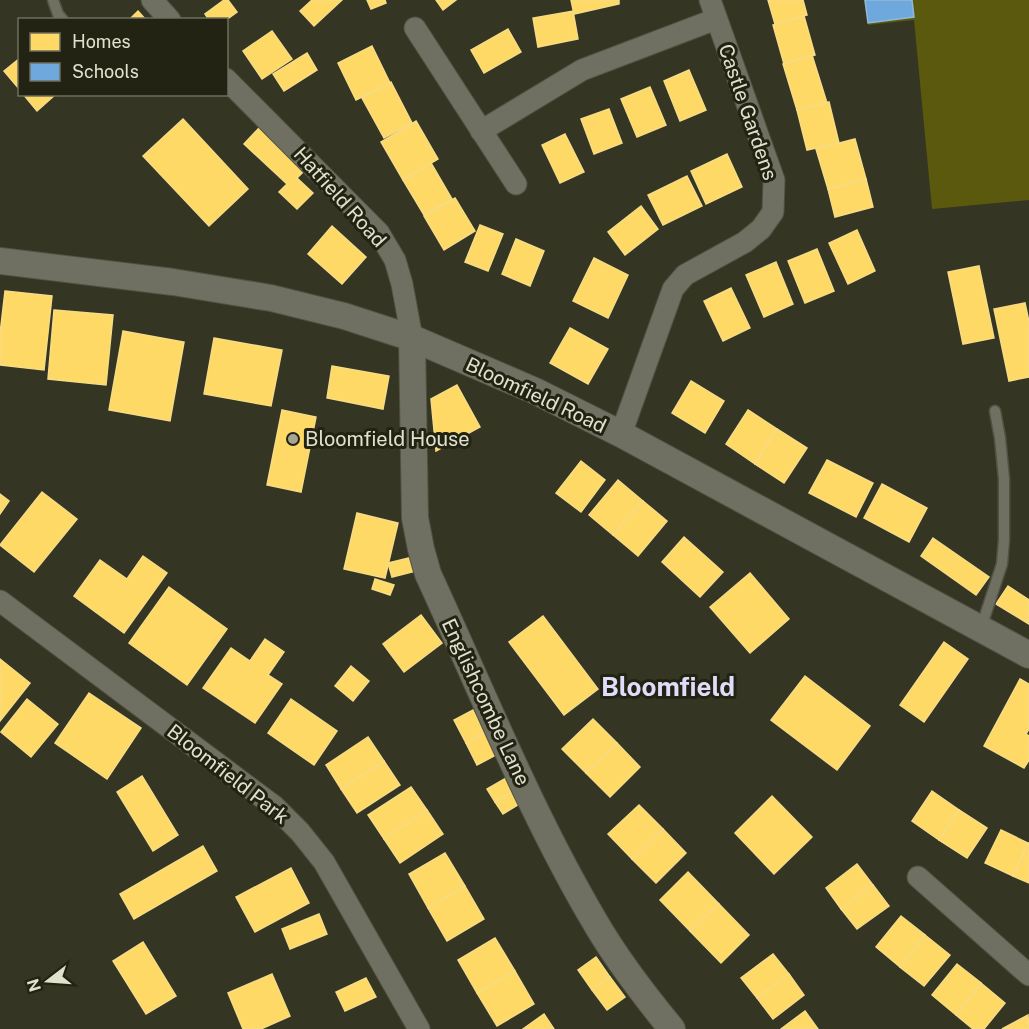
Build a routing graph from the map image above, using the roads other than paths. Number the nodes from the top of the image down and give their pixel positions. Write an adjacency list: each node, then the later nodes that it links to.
1 (53, 0): 4 (lane)
2 (152, 0): 5 (street)
3 (713, 9): 8 (street, Castle Gardens); 13 (street, Castle Gardens)
4 (61, 18)
5 (168, 18)
6 (415, 28): 8 (street)
7 (228, 81): 11 (street, Hatfield Road)
8 (481, 131): 9 (street)
9 (516, 184)
10 (0, 261): 11 (street, Bloomfield Road)
11 (412, 338): 13 (street, Bloomfield Road); 20 (street, Englishcombe Lane)
12 (994, 411): 15 (lane)
13 (621, 434): 15 (street, Bloomfield Road)
14 (0, 601): 19 (street, Bloomfield Park)
15 (981, 628): 16 (street, Bloomfield Road)
16 (1029, 655)
17 (918, 877): 18 (street)
18 (1029, 975)
19 (419, 1029)
20 (672, 1029)

